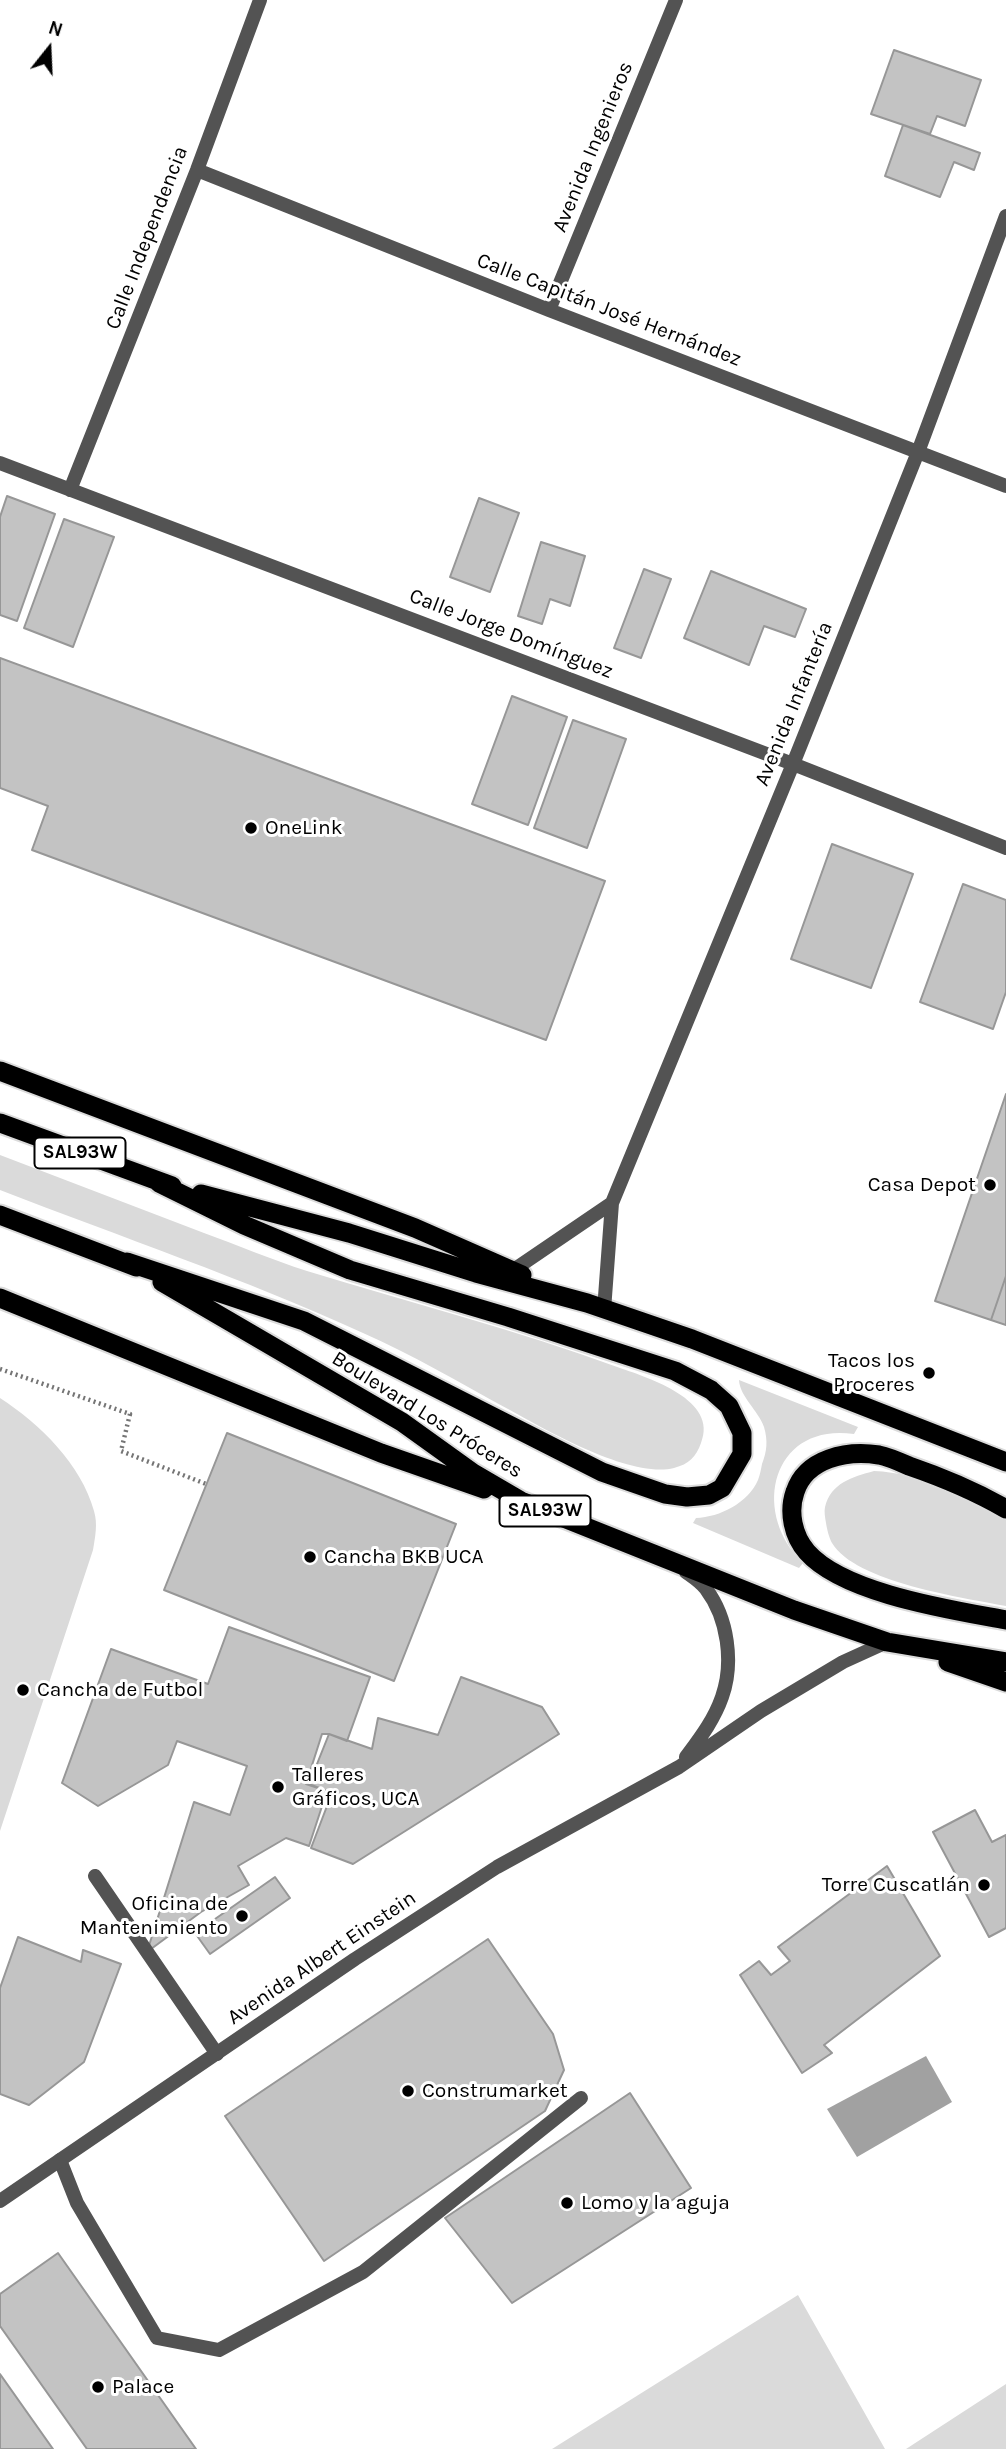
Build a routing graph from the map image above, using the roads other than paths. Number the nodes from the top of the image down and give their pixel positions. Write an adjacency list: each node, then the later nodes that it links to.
1 (260, 0): 3 (street, Calle Independencia)
2 (676, 0): 5 (street, Avenida Ingenieros)
3 (197, 170): 5 (street, Calle Capitán José Hernández); 9 (street, Calle Independencia)
4 (1006, 216): 6 (street, Avenida Infantería)
5 (549, 310): 6 (street, Calle Capitán José Hernández)
6 (918, 452): 8 (street, Calle Capitán José Hernández); 10 (street, Avenida Infantería)
7 (0, 463): 9 (street, Calle Jorge Domínguez)
8 (1006, 486)
9 (70, 490): 10 (street, Calle Jorge Domínguez)
10 (793, 764): 11 (street, Calle Jorge Domínguez); 15 (street, Avenida Infantería)
11 (1006, 848)
12 (0, 1071): 18 (highway)
13 (0, 1123): 14 (highway, SAL93W)
14 (159, 1183): 17 (highway); 20 (highway, SAL93W)
15 (612, 1203): 18 (street); 20 (street, Avenida Infantería)
16 (0, 1215): 17 (highway, Boulevard Los Próceres / SAL93W)
17 (127, 1262): 22 (highway, Boulevard Los Próceres / SAL93W)
18 (512, 1271): 20 (highway)
19 (0, 1298): 22 (highway)
20 (596, 1306): 21 (highway, SAL93W)
21 (1006, 1460)
22 (521, 1501): 24 (highway, Boulevard Los Próceres / SAL93W)
23 (1006, 1510): 25 (highway)
24 (677, 1564): 26 (highway, Boulevard Los Próceres / SAL93W); 29 (street, Avenida Albert Einstein)
25 (1006, 1620)
26 (887, 1642): 27 (highway, Boulevard Los Próceres / SAL93W); 28 (highway); 29 (street, Avenida Albert Einstein)
27 (1006, 1662)
28 (1006, 1682)
29 (679, 1767): 31 (street, Avenida Albert Einstein)
30 (95, 1876): 31 (street)
31 (216, 2054): 33 (street, Avenida Albert Einstein)
32 (581, 2098): 33 (street)
33 (60, 2161): 34 (street, Avenida Albert Einstein)
34 (0, 2202)

